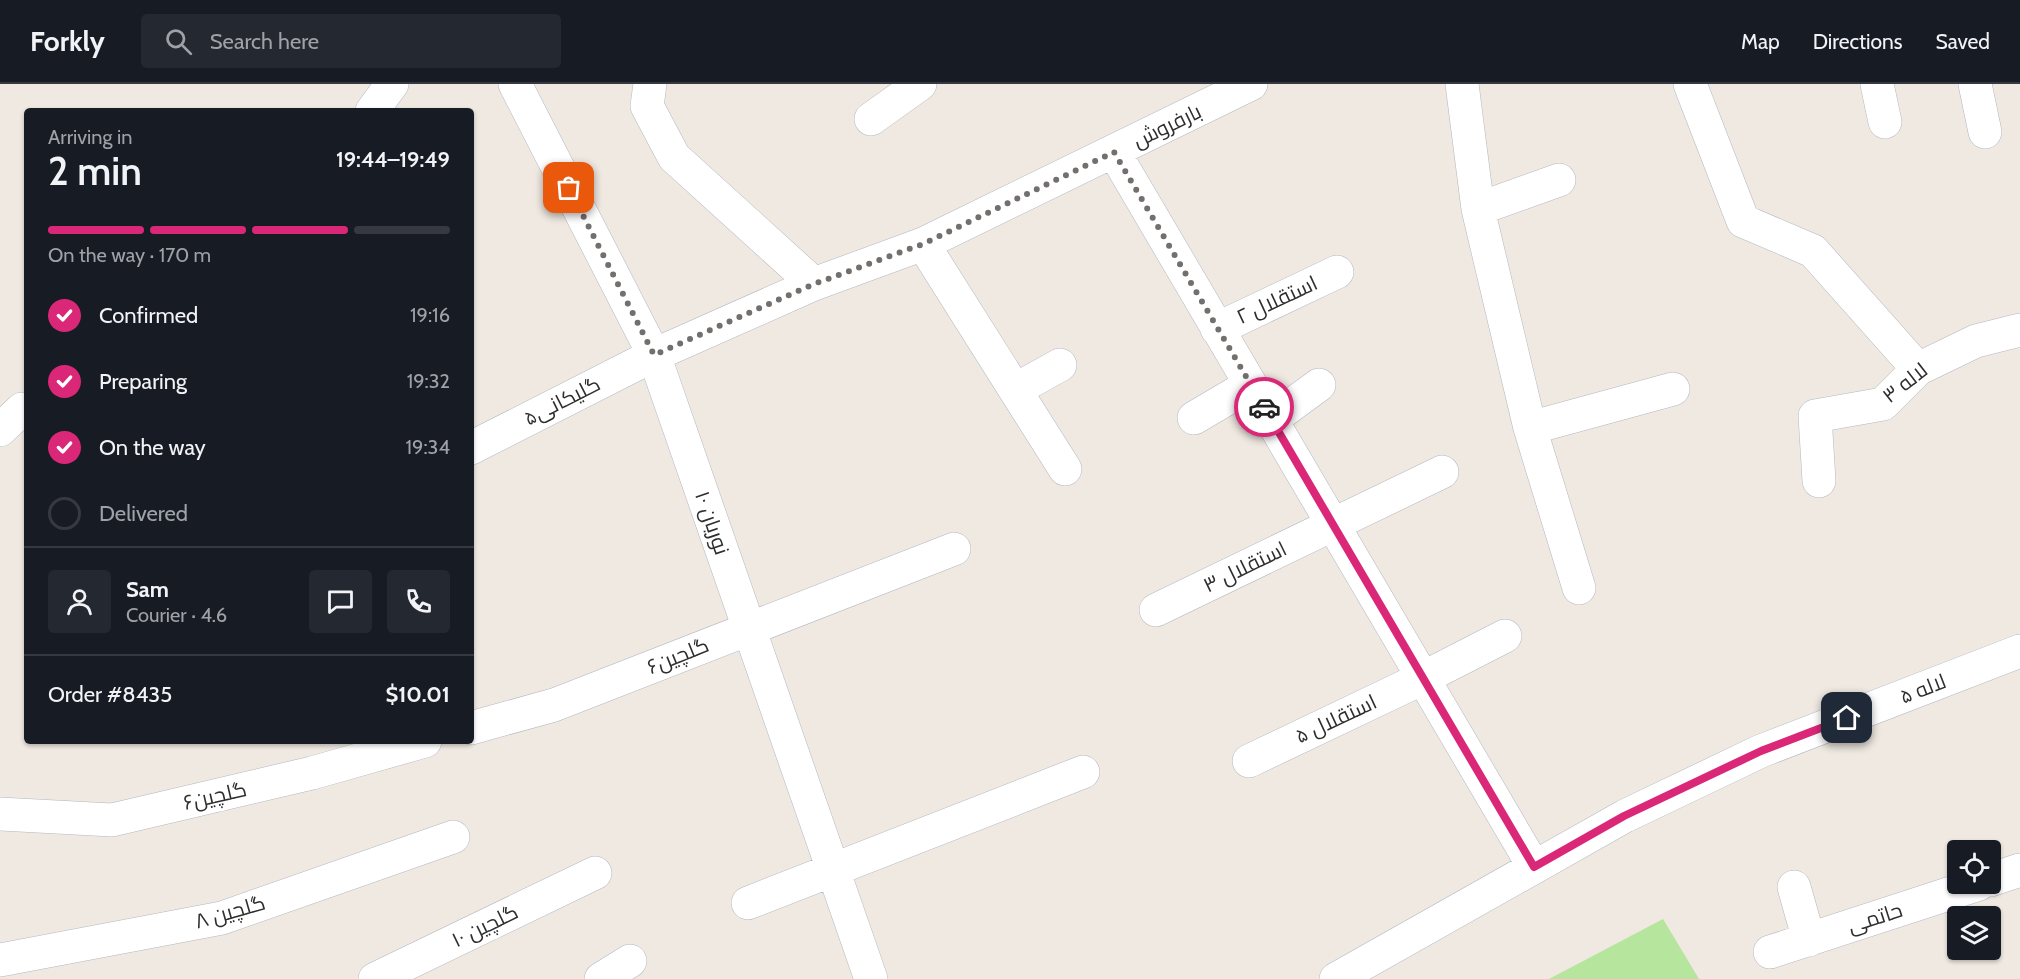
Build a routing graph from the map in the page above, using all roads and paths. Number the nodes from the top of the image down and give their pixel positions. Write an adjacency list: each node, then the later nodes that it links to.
1 (392, 84): 10 (street)
2 (515, 84): 22 (street, نوریان ۱۰)
3 (650, 84): 19 (street)
4 (920, 84): 11 (street)
5 (1251, 84): 14 (street, بارفروش)
6 (1462, 84): 16 (street)
7 (1690, 84): 24 (street)
8 (1877, 84): 12 (street)
9 (1975, 84): 13 (street)
10 (374, 108)
11 (871, 119)
12 (1886, 122)
13 (1985, 132)
14 (1114, 152): 17 (street, بارفروش); 20 (street)
15 (1559, 180): 16 (street)
16 (1478, 209): 31 (street)
17 (923, 244): 19 (street, بارفروش); 28 (street)
18 (1337, 272): 20 (street, استقلال ۲)
19 (814, 284): 22 (street, بارفروش)
20 (1217, 329): 25 (street)
21 (2020, 330): 24 (street, لاله ۳)
22 (654, 355): 32 (street, گلیکانی۵); 40 (street, نوریان ۱۰)
23 (1060, 364): 28 (street)
24 (1918, 369): 35 (street, لاله ۳)
25 (1250, 385): 29 (street); 30 (street)
26 (1319, 385): 30 (street)
27 (1673, 388): 31 (street)
28 (1015, 390): 33 (street)
29 (1194, 418)
30 (1271, 420): 36 (street)
31 (1530, 428): 38 (street)
32 (474, 445)
33 (1065, 469)
34 (1442, 472): 36 (street, استقلال ۳)
35 (1819, 481)
36 (1333, 525): 39 (street, استقلال ۳); 43 (street)
37 (954, 549): 40 (street, گلچین۶)
38 (1579, 588)
39 (1156, 610)
40 (749, 628): 44 (street, گلچین۶); 51 (street, نوریان ۱۰)
41 (1505, 636): 43 (street, استقلال ۵)
42 (2020, 651): 50 (street, لاله ۵)
43 (1423, 678): 46 (street, استقلال ۵); 50 (street)
44 (474, 727)
45 (414, 744): 48 (street, گلچین۶)
46 (1249, 761)
47 (1083, 772): 51 (street)
48 (0, 814)
49 (453, 837): 60 (street, گلچین ۸)
50 (1534, 867): 65 (street, لاله ۵)
51 (833, 870): 57 (street); 64 (street, نوریان ۱۰)
52 (2020, 870): 54 (street)
53 (595, 873): 62 (street, گلچین ۱۰)
54 (2001, 876)
55 (1794, 887): 58 (street)
56 (1949, 894): 58 (street, حاتمی)
57 (748, 903)
58 (1809, 940): 59 (street, حاتمی)
59 (1770, 952)
60 (0, 960)
61 (630, 961): 63 (street)
62 (375, 979)
63 (601, 979)
64 (871, 979)
65 (1336, 979)

